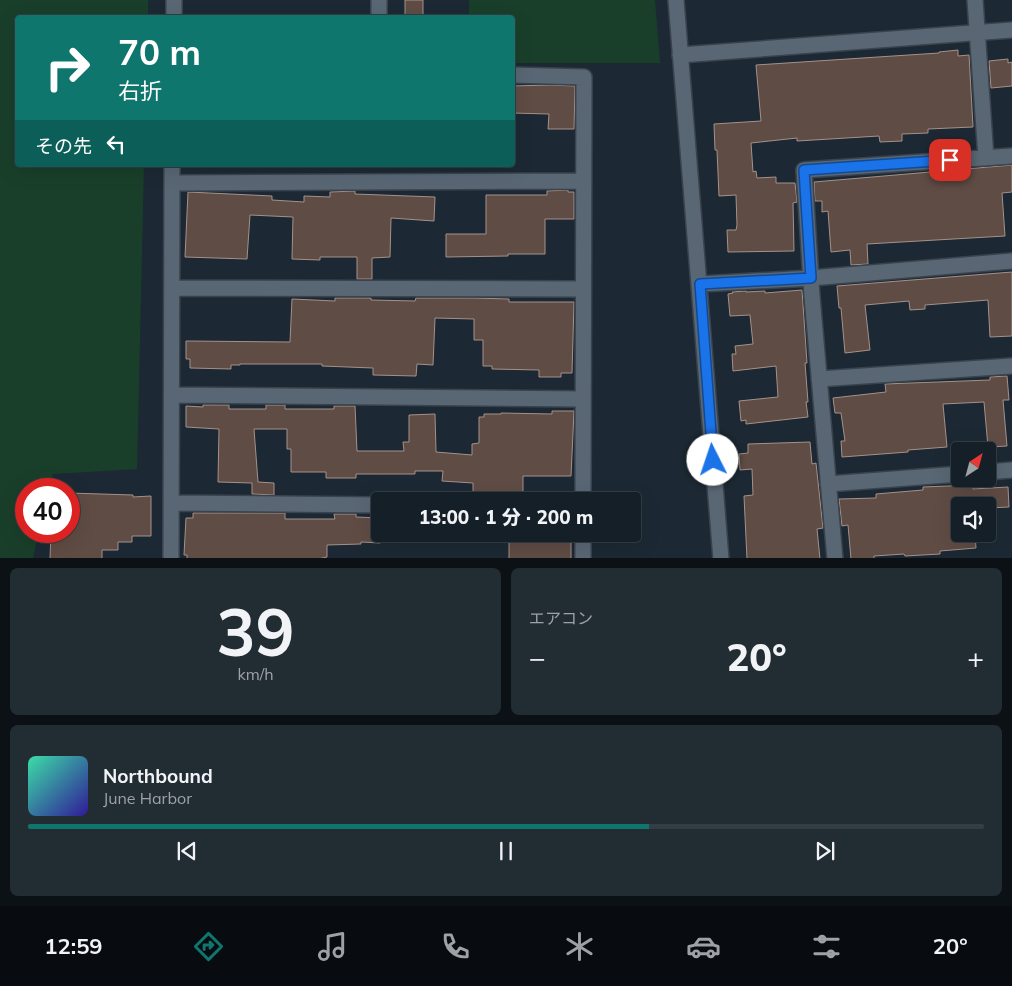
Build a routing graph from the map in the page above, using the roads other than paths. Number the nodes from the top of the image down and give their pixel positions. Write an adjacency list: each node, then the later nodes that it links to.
1 (174, 0): 5 (street)
2 (379, 0): 6 (street)
3 (676, 0): 9 (street)
4 (975, 0): 8 (street)
5 (174, 15)
6 (379, 15)
7 (1012, 30): 8 (street)
8 (978, 33): 9 (street); 12 (street)
9 (680, 56): 18 (street)
10 (515, 75): 14 (street)
11 (1012, 156): 12 (street)
12 (986, 158): 17 (street)
13 (172, 167): 15 (street)
14 (584, 182): 15 (street); 20 (street)
15 (172, 183): 19 (street)
16 (1012, 261): 17 (street)
17 (811, 278): 18 (street); 22 (street)
18 (700, 284): 35 (street)
19 (172, 288): 20 (street); 23 (street)
20 (583, 290): 24 (street)
21 (1012, 366): 22 (street)
22 (819, 379): 28 (street)
23 (172, 396): 24 (street); 30 (street)
24 (583, 399): 29 (street)
25 (1012, 470): 26 (street)
26 (996, 471)
27 (951, 475): 28 (street)
28 (828, 484): 36 (street)
29 (583, 492)
30 (172, 503): 31 (street); 33 (street)
31 (371, 505)
32 (583, 542): 34 (street)
33 (172, 558)
34 (583, 558)
35 (721, 558)
36 (835, 558)

